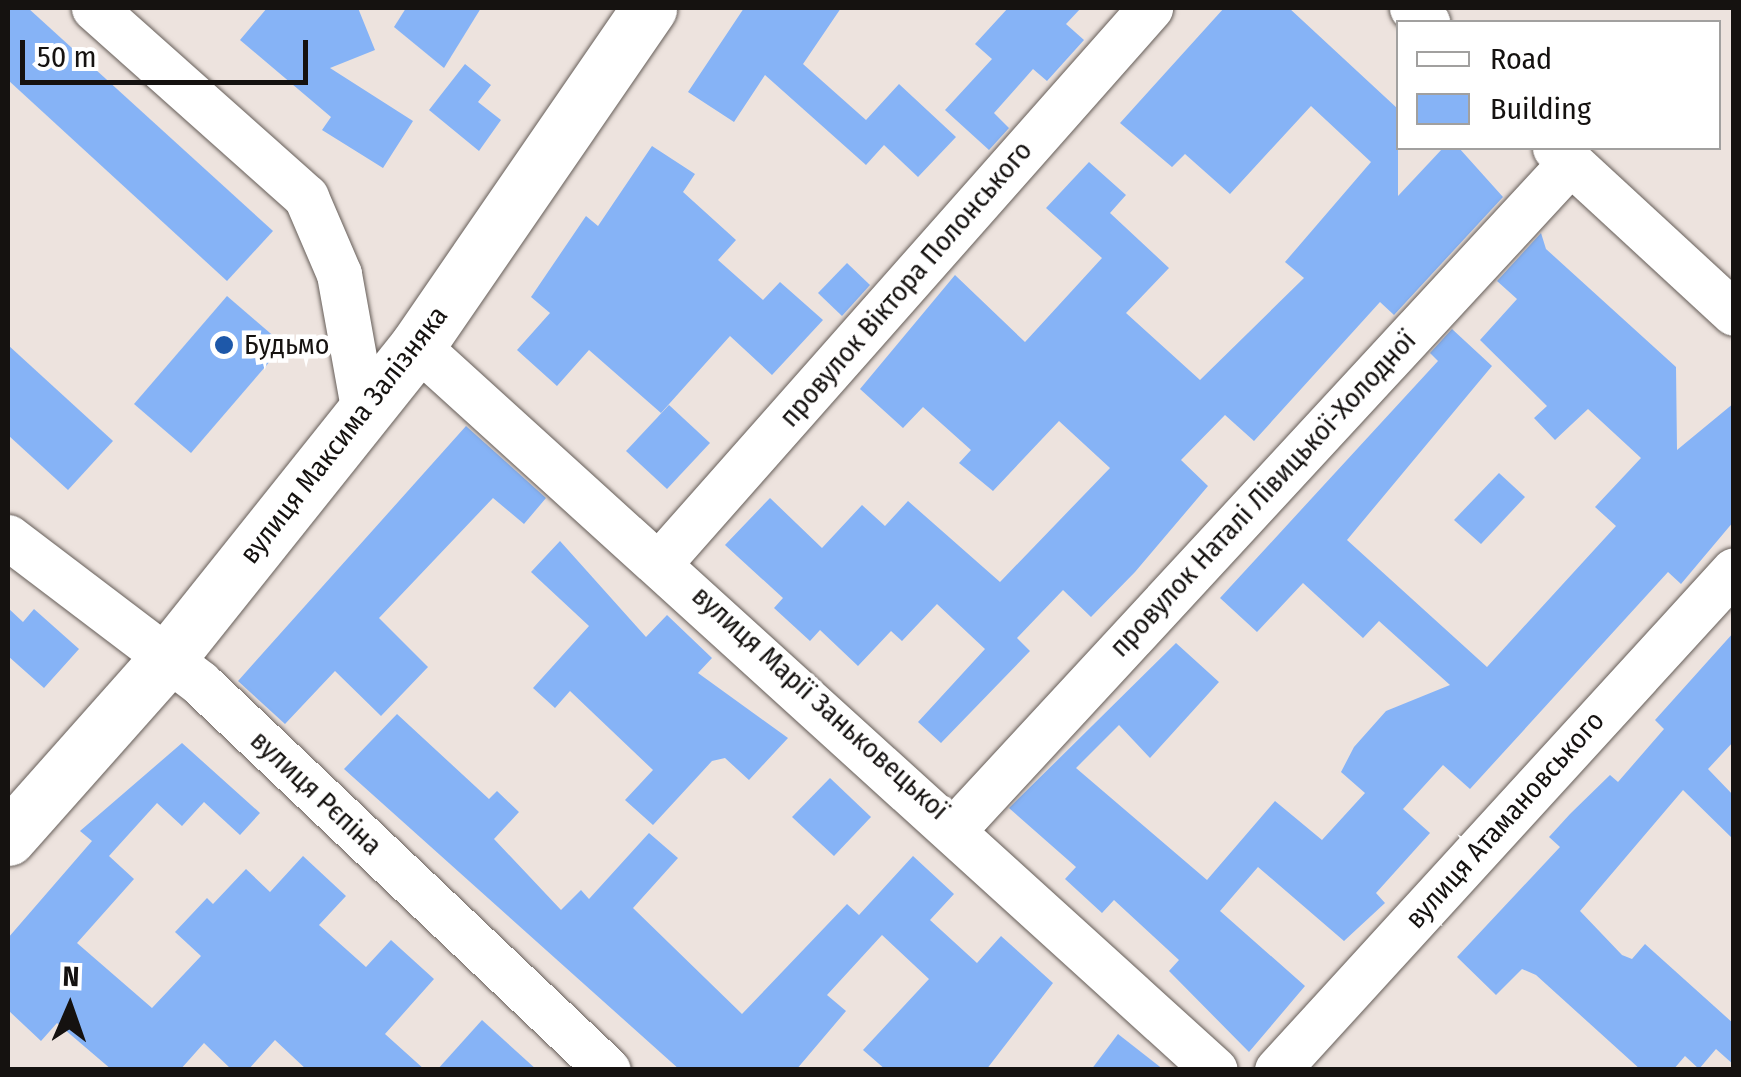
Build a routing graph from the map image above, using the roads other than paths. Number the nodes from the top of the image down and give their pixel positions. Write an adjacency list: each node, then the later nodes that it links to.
1 (94, 8): 7 (street)
2 (649, 8): 6 (main road, вулиця Максима Залізняка)
3 (1150, 8): 9 (street, провулок Віктора Полонського)
4 (1562, 155): 5 (street); 12 (street, провулок Наталі Лівицької-Холодної)
5 (1734, 313)
6 (417, 346): 7 (main road, вулиця Максима Залізняка); 9 (street, вулиця Марії Заньковецької)
7 (364, 413): 11 (main road, вулиця Максима Залізняка)
8 (8, 537): 11 (street, вулиця Рєпіна)
9 (662, 560): 12 (street, вулиця Марії Заньковецької)
10 (1734, 570): 16 (street, вулиця Атамановського)
11 (168, 658): 13 (main road, вулиця Максима Залізняка); 14 (street, вулиця Рєпіна)
12 (956, 827): 15 (street, вулиця Марії Заньковецької)
13 (8, 838)
14 (608, 1070)
15 (1215, 1070)
16 (1277, 1070)

